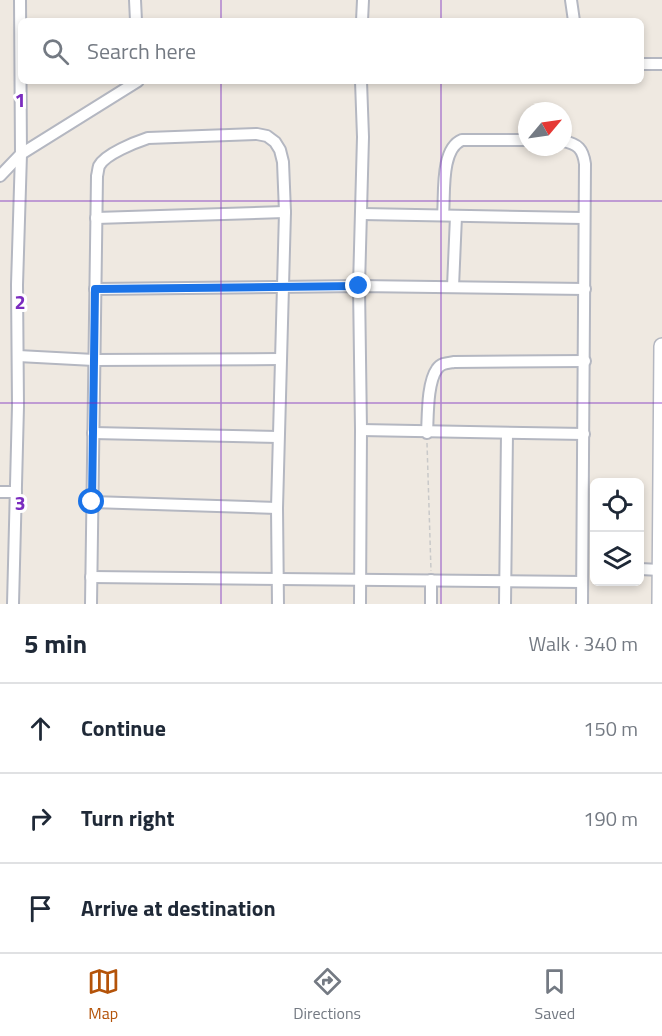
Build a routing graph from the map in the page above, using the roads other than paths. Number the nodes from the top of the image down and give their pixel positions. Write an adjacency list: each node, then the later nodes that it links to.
1 (20, 0): 5 (street)
2 (135, 0): 6 (street)
3 (363, 0): 7 (street)
4 (571, 0): 8 (street)
5 (20, 18)
6 (136, 18)
7 (362, 18)
8 (574, 18)
9 (644, 64): 10 (street)
10 (662, 64)
11 (21, 84): 16 (street)
12 (133, 84): 16 (street)
13 (361, 84): 19 (street)
14 (518, 140): 20 (street)
15 (572, 143): 22 (street)
16 (21, 154): 17 (street); 30 (street)
17 (0, 176)
18 (285, 212): 23 (street); 23 (street); 25 (street)
19 (362, 214): 20 (street); 24 (street)
20 (443, 215): 21 (street)
21 (456, 216): 22 (street); 26 (street)
22 (584, 218): 28 (street)
23 (96, 219): 27 (street)
24 (359, 286): 25 (street); 26 (street); 34 (street)
25 (283, 287): 27 (street); 31 (street)
26 (453, 287): 28 (street)
27 (95, 289): 32 (street)
28 (585, 289): 33 (street)
29 (662, 346): 44 (street)
30 (18, 356): 32 (street); 41 (street)
31 (280, 359): 32 (street); 39 (street)
32 (94, 360): 35 (street)
33 (585, 361): 36 (street); 38 (street)
34 (361, 430): 36 (street); 51 (street)
35 (93, 433): 39 (street); 42 (street)
36 (427, 433): 37 (street)
37 (507, 433): 38 (street); 53 (street)
38 (584, 434): 45 (street)
39 (278, 437): 43 (street)
40 (0, 492): 41 (street)
41 (16, 492): 55 (street)
42 (92, 502): 43 (street); 49 (street)
43 (277, 508): 50 (street)
44 (661, 530): 48 (street)
45 (583, 568): 46 (street); 54 (street)
46 (590, 568)
47 (644, 569): 48 (street)
48 (660, 570): 62 (street)
49 (91, 577): 50 (street); 56 (street)
50 (278, 580): 51 (street); 57 (street)
51 (360, 580): 52 (street); 58 (street)
52 (431, 580): 53 (street); 59 (street)
53 (506, 582): 54 (street); 60 (street)
54 (582, 582): 61 (street)
55 (13, 604)
56 (91, 604)
57 (278, 604)
58 (360, 604)
59 (431, 604)
60 (505, 604)
61 (582, 604)
62 (660, 604)

